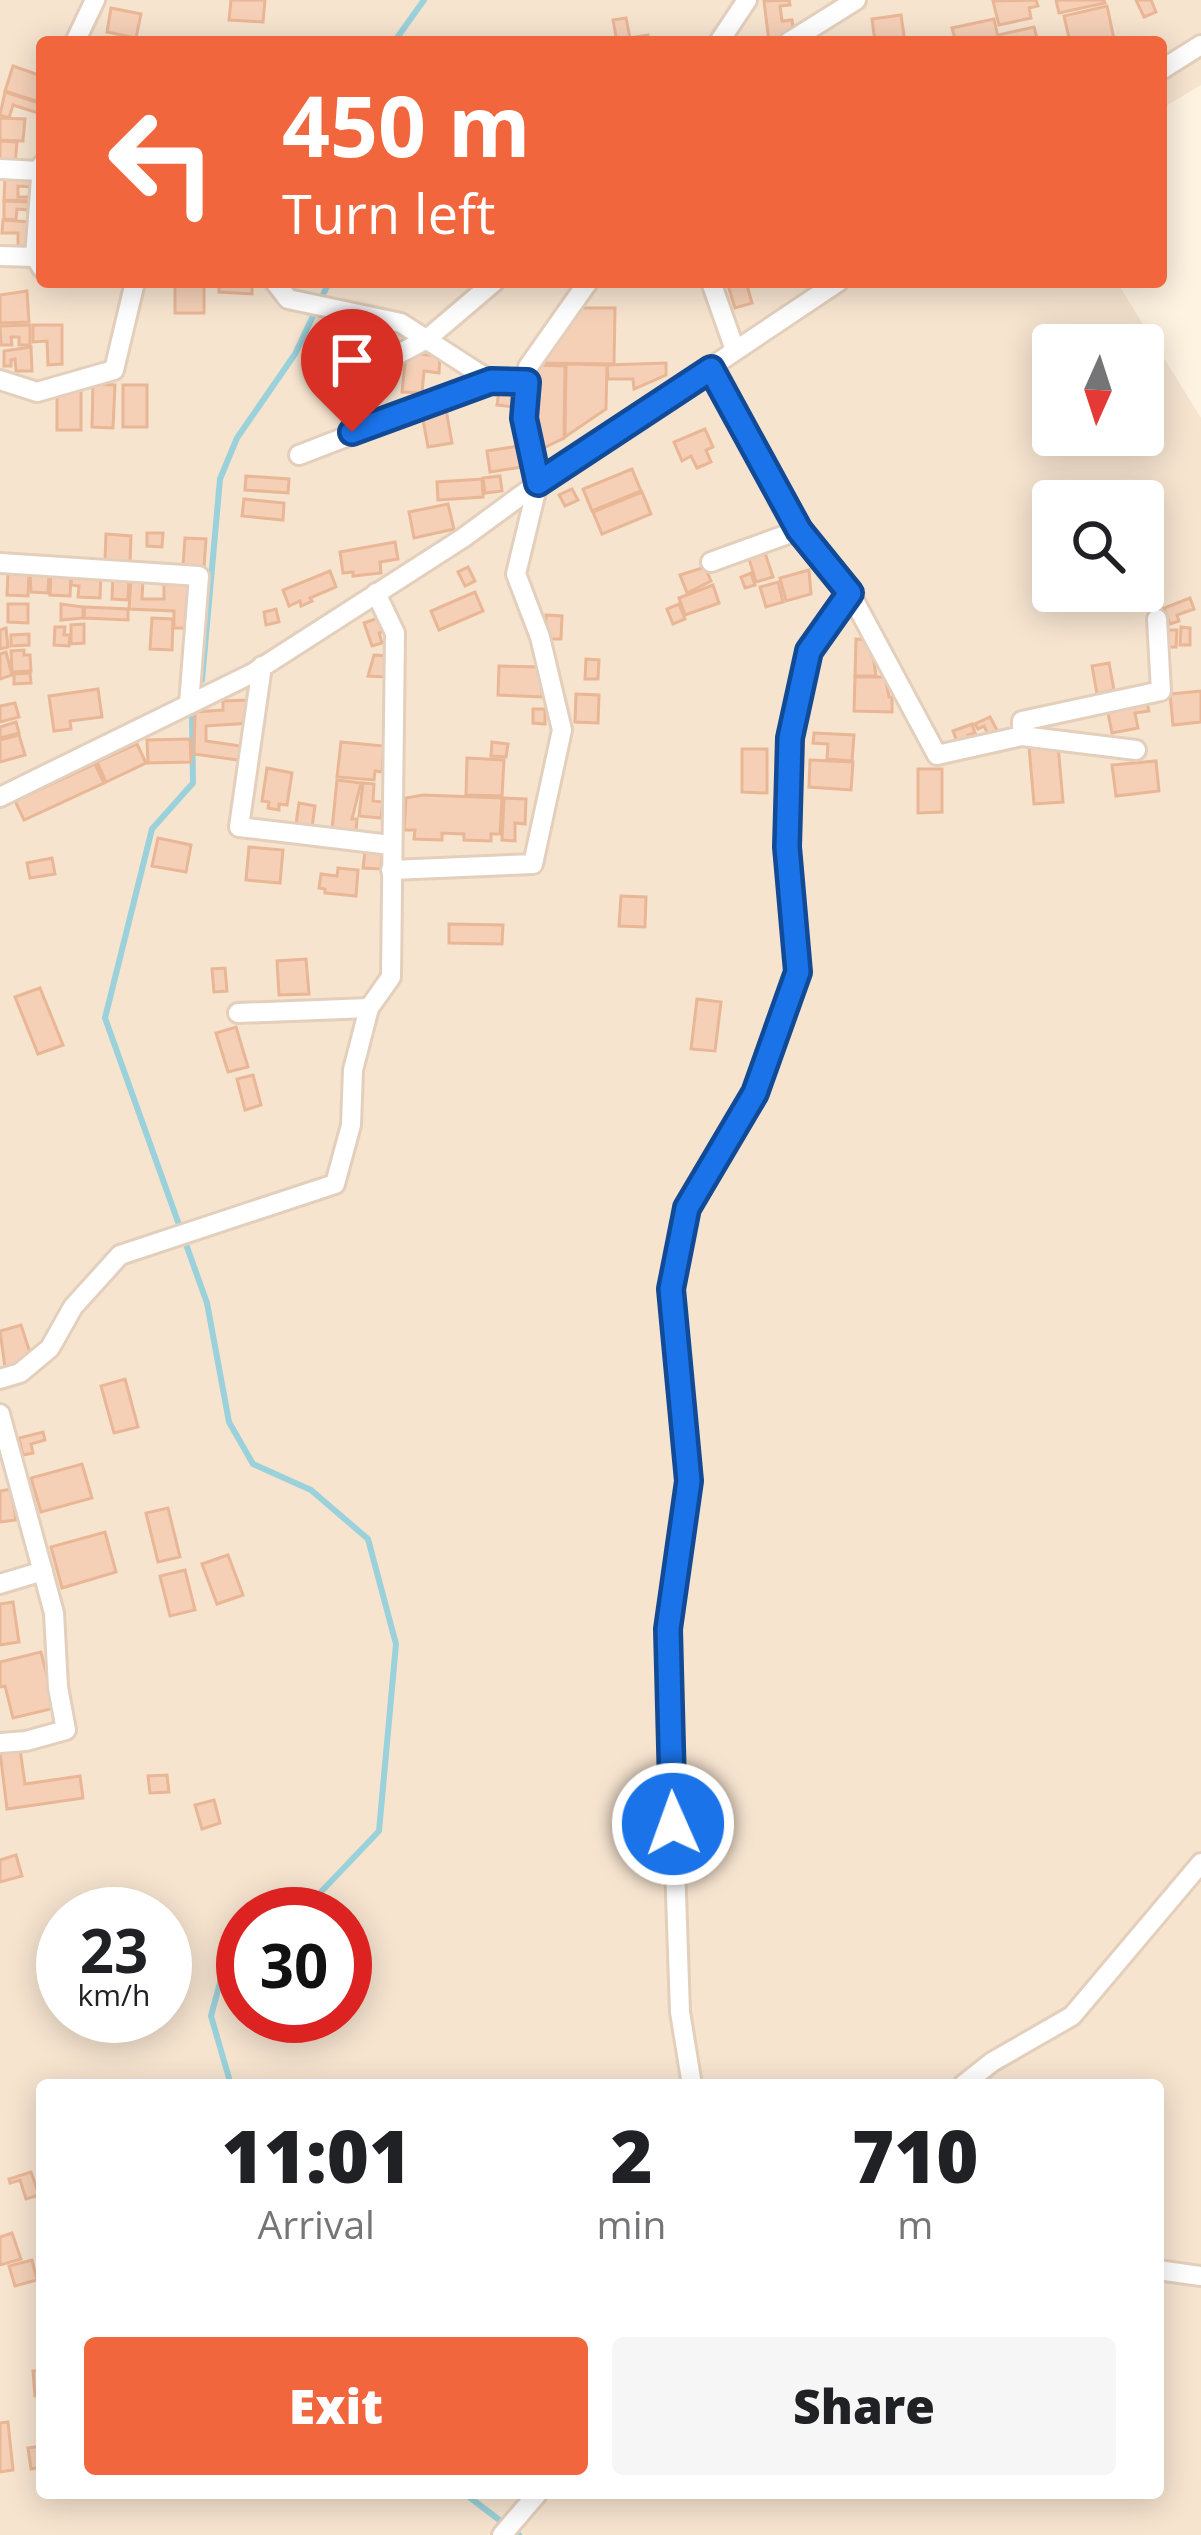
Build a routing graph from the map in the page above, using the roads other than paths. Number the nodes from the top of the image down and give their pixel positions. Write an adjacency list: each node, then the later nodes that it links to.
1 (95, 0): 4 (street)
2 (747, 0): 5 (street)
3 (856, 0): 6 (street)
4 (78, 36)
5 (722, 36)
6 (799, 36)
7 (1201, 45): 8 (street)
8 (1167, 66)
9 (36, 168): 10 (street)
10 (0, 169)
11 (0, 256): 12 (street)
12 (36, 262)
13 (134, 288): 22 (street)
14 (280, 288): 19 (street)
15 (487, 288): 19 (street)
16 (584, 288): 24 (street)
17 (713, 288): 20 (street)
18 (829, 288): 20 (street)
19 (427, 339): 23 (street); 25 (street)
20 (735, 350): 21 (street)
21 (711, 369): 27 (street); 28 (street)
22 (0, 380)
23 (491, 381): 24 (street); 25 (street)
24 (527, 382): 27 (street)
25 (352, 432): 26 (street)
26 (299, 455)
27 (538, 483): 31 (street); 40 (street)
28 (799, 530): 29 (street); 32 (street)
29 (711, 562)
30 (0, 563): 35 (street)
31 (376, 593): 34 (street); 39 (street)
32 (850, 593): 36 (street); 49 (street)
33 (1157, 619): 36 (street)
34 (262, 666): 35 (street); 39 (street)
35 (189, 704): 38 (street)
36 (1022, 736): 37 (street)
37 (1136, 750)
38 (0, 797)
39 (392, 845): 40 (street)
40 (392, 870): 41 (street)
41 (369, 1008): 42 (street); 43 (street)
42 (238, 1013)
43 (0, 1379)
44 (0, 1414): 45 (street)
45 (43, 1571): 46 (street); 47 (street)
46 (0, 1584)
47 (0, 1742)
48 (1201, 1863): 50 (street)
49 (691, 2079)
50 (971, 2079)
51 (1164, 2271): 52 (street)
52 (1201, 2276)
53 (533, 2499): 54 (street)
54 (502, 2535)

